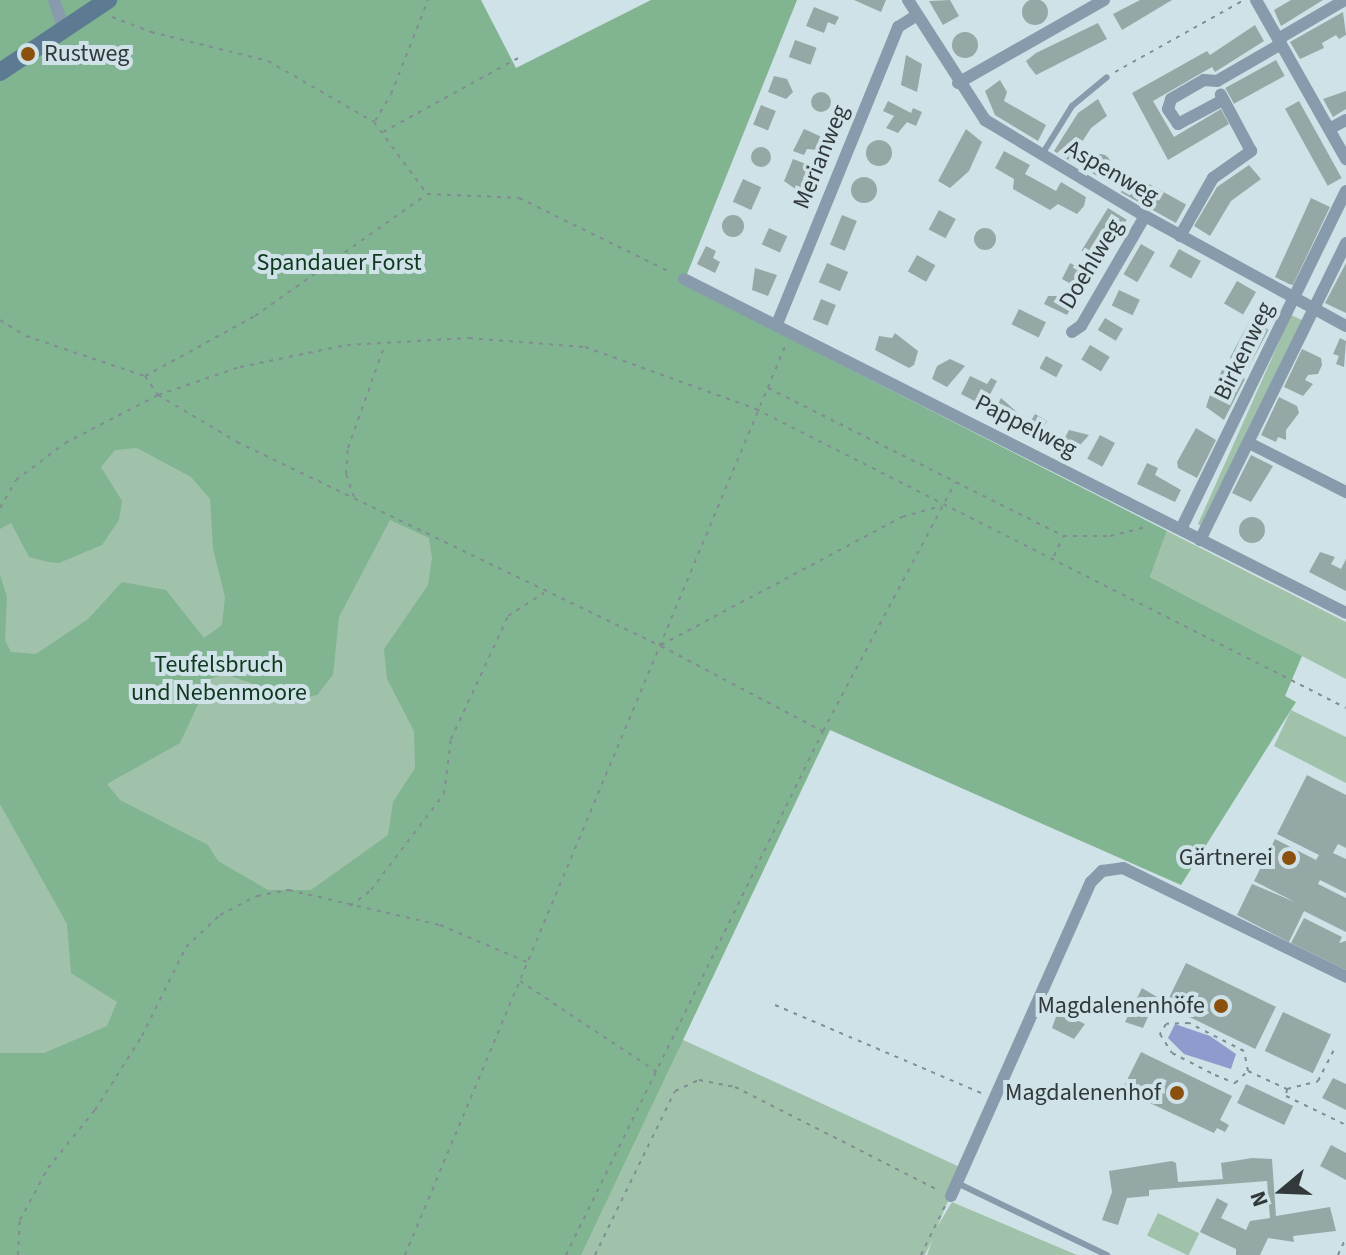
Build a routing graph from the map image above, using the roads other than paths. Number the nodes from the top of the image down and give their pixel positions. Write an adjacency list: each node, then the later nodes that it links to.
1 (54, 0): 8 (street)
2 (908, 0): 7 (street, Aspenweg)
3 (1104, 0): 13 (street)
4 (1256, 0): 9 (street)
5 (1345, 0): 9 (street)
6 (103, 3): 8 (main road)
7 (917, 15): 13 (street, Aspenweg); 26 (street, Merianweg)
8 (64, 29): 10 (main road)
9 (1280, 42): 12 (street); 16 (street)
10 (0, 72)
11 (1107, 77): 17 (lane)
12 (1217, 81): 14 (street); 14 (street)
13 (958, 83): 17 (street, Aspenweg)
14 (1223, 100): 21 (street)
15 (1346, 120): 16 (street)
16 (1329, 129): 18 (street)
17 (1041, 156): 20 (street, Aspenweg)
18 (1346, 159)
19 (1346, 191): 24 (street, Birkenweg)
20 (1145, 216): 21 (street, Aspenweg); 28 (street, Doehlweg)
21 (1180, 236): 24 (street, Aspenweg)
22 (1346, 243): 25 (street, Birkenweg)
23 (684, 279): 26 (street, Pappelweg)
24 (1294, 300): 25 (street, Aspenweg); 31 (street, Birkenweg)
25 (1314, 310): 27 (street, Aspenweg); 29 (street, Birkenweg)
26 (777, 324): 31 (street, Pappelweg)
27 (1346, 326)
28 (1072, 332)
29 (1249, 443): 30 (street); 32 (street, Birkenweg)
30 (1346, 492)
31 (1181, 529): 32 (street, Pappelweg)
32 (1200, 540): 33 (street, Pappelweg)
33 (1346, 613)
34 (1346, 977): 35 (street)
35 (955, 1182): 36 (street); 37 (lane)
36 (951, 1196)
37 (1107, 1255)

